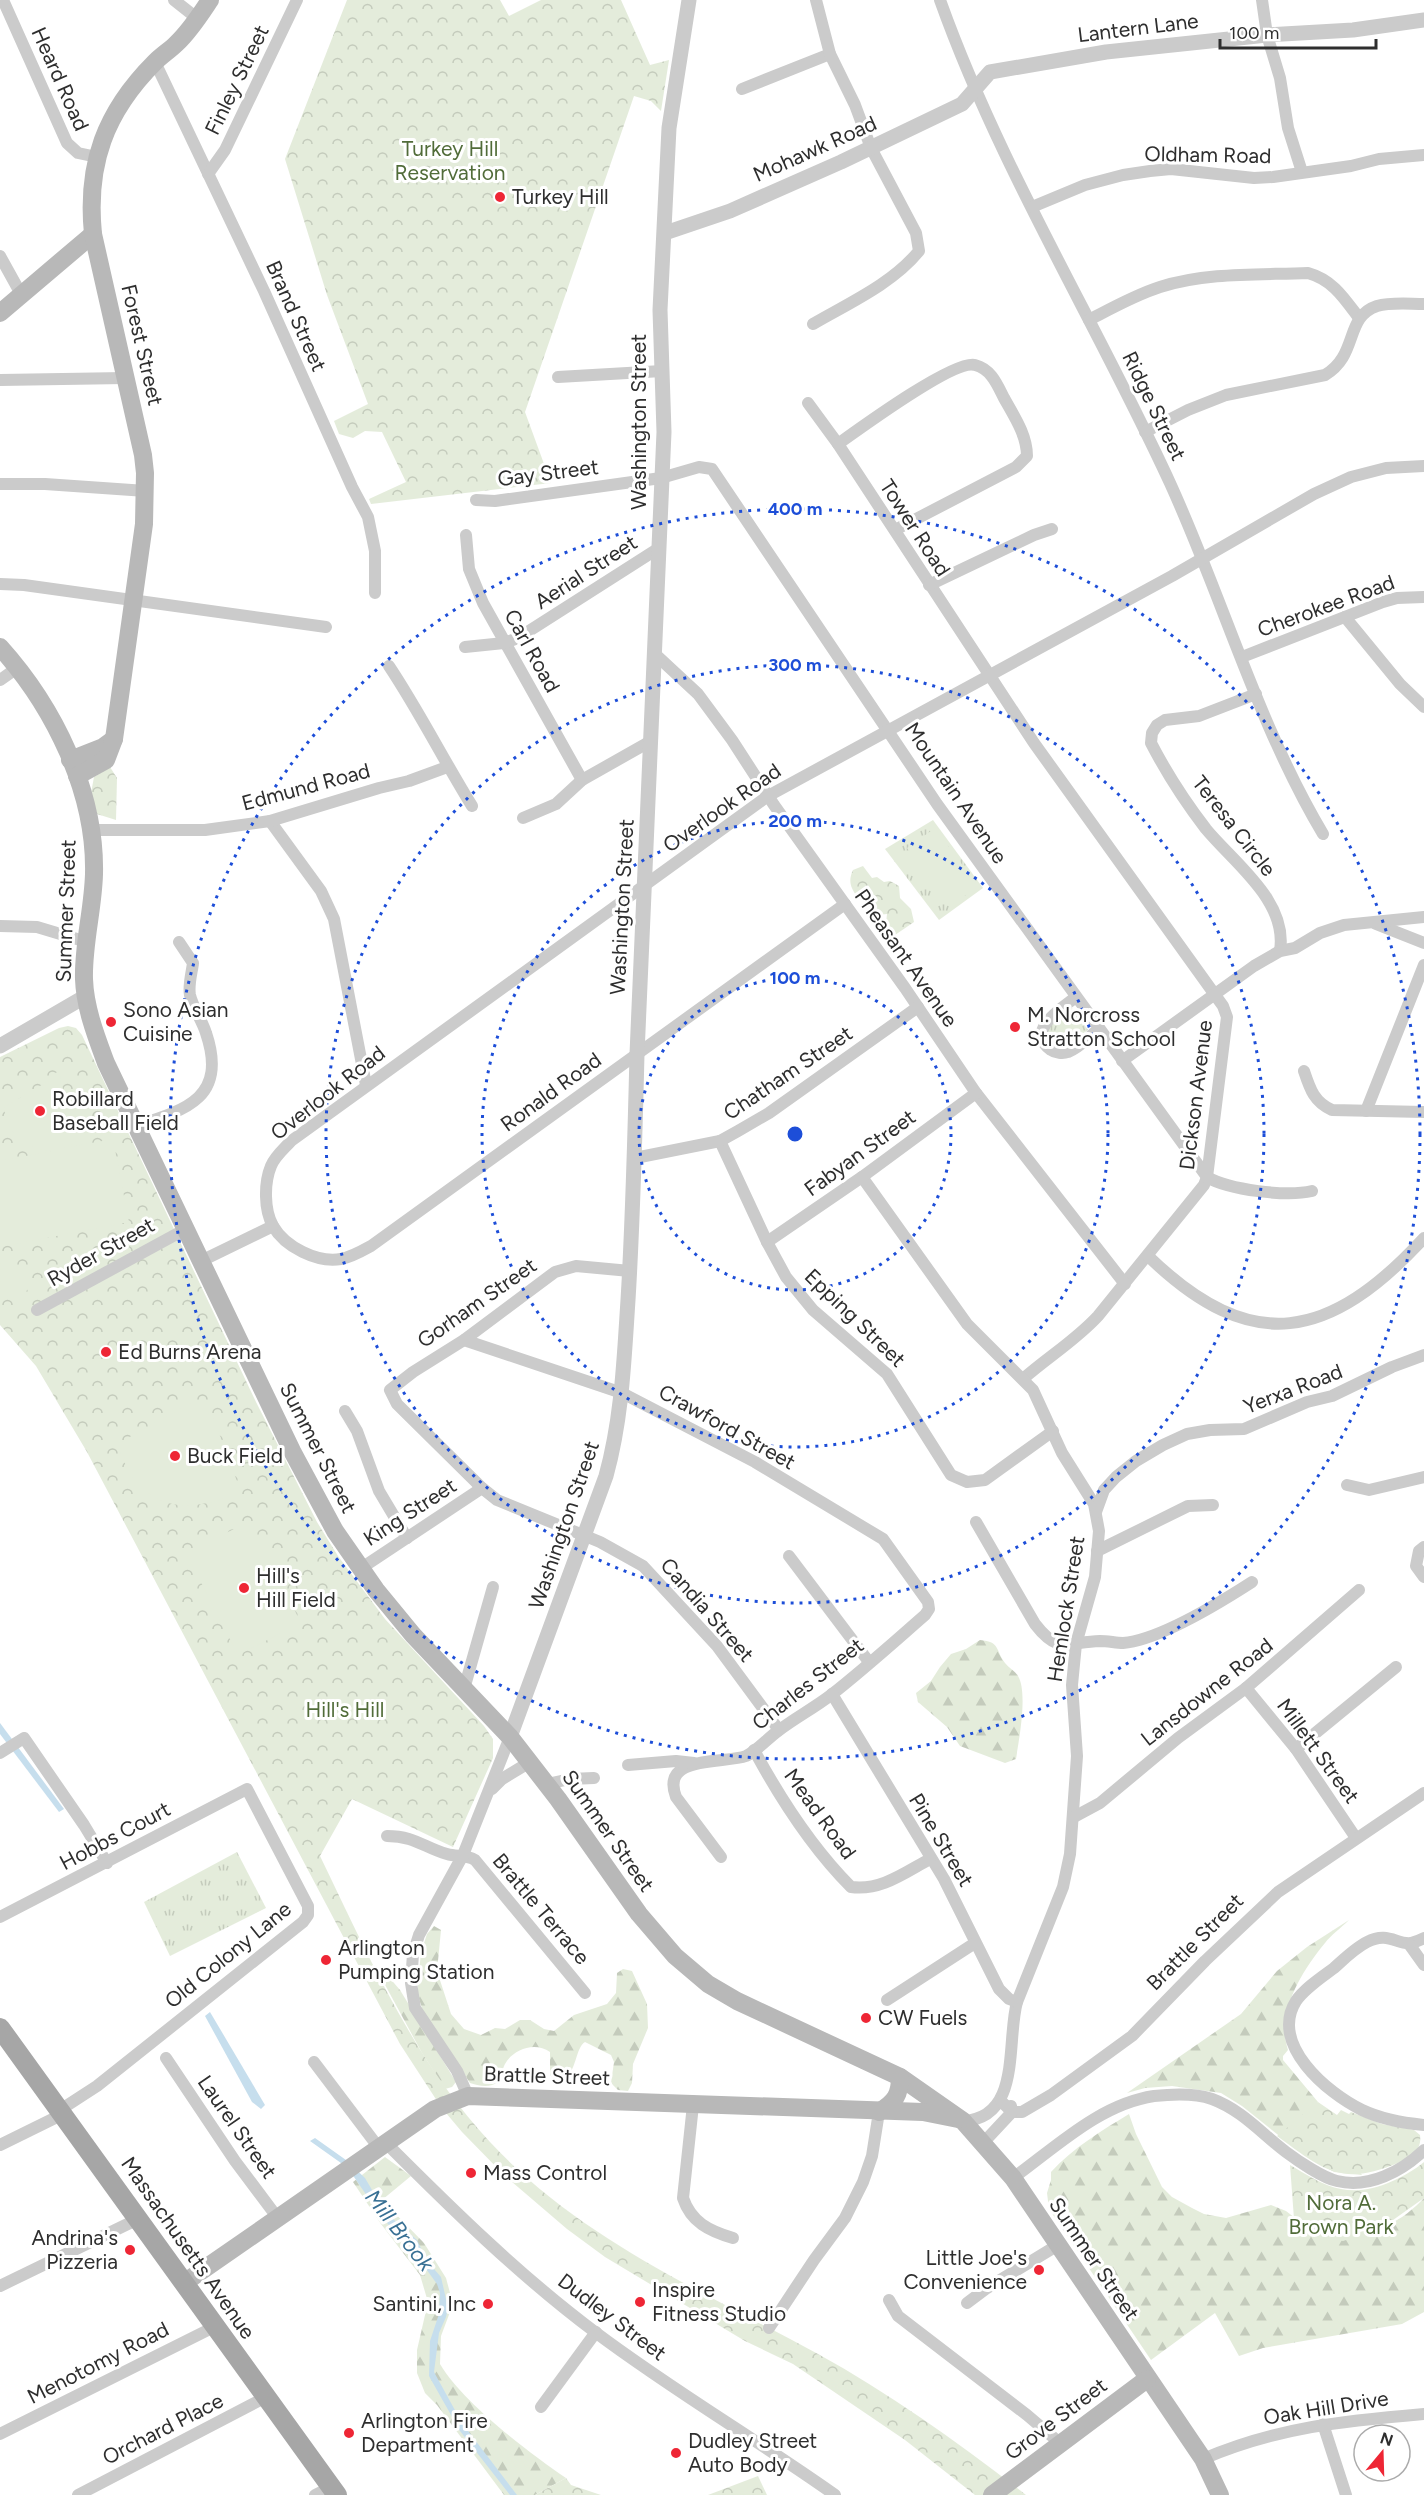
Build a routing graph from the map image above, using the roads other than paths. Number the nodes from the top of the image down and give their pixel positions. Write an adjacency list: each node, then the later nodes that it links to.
1 (3, 0): 18 (street, Heard Road)
2 (174, 0): 9 (street)
3 (210, 0): 9 (main road, Forest Street)
4 (297, 0): 20 (street, Finley Street)
5 (689, 0): 22 (street, Washington Street)
6 (816, 0): 12 (street)
7 (940, 0): 15 (street, Ridge Street)
8 (1262, 0): 11 (street)
9 (198, 20): 13 (main road, Forest Street)
10 (1424, 20): 11 (street, Lantern Lane)
11 (1267, 35): 15 (street, Lantern Lane); 19 (street)
12 (830, 54): 14 (street); 16 (street)
13 (155, 62): 18 (main road, Forest Street); 20 (street, Brand Street)
14 (742, 89)
15 (974, 90): 16 (street, Mohawk Road); 21 (street, Ridge Street)
16 (871, 148): 22 (street, Mohawk Road); 30 (street)
17 (1424, 155): 19 (street, Oldham Road)
18 (97, 157): 23 (main road, Forest Street)
19 (1302, 172): 21 (street, Oldham Road)
20 (208, 174): 50 (street, Brand Street)
21 (1032, 207): 29 (street, Ridge Street)
22 (666, 233): 31 (street, Washington Street)
23 (93, 234): 25 (main road); 33 (main road, Forest Street)
24 (0, 256): 25 (street)
25 (21, 294): 27 (main road)
26 (1424, 304): 28 (street)
27 (0, 313)
28 (1359, 318): 29 (street); 36 (street)
29 (1089, 320): 36 (street, Ridge Street)
30 (813, 324)
31 (662, 372): 32 (street); 39 (street, Washington Street)
32 (558, 377)
33 (125, 378): 34 (street); 41 (main road, Forest Street)
34 (0, 380)
35 (808, 403): 37 (street, Tower Road)
36 (1145, 432): 47 (street, Ridge Street)
37 (838, 444): 44 (street, Tower Road); 44 (street)
38 (1424, 466): 47 (street, Overlook Road)
39 (661, 478): 42 (street, Gay Street); 46 (street, Washington Street); 66 (street, Mountain Avenue)
40 (0, 484): 41 (street)
41 (146, 491): 52 (main road, Forest Street)
42 (476, 500)
43 (1052, 529): 49 (street)
44 (895, 530): 49 (street, Tower Road)
45 (466, 535): 55 (street, Carl Road)
46 (659, 548): 55 (street, Aerial Street); 58 (street, Washington Street)
47 (1202, 559): 59 (street, Ridge Street); 62 (street, Overlook Road)
48 (0, 584): 52 (street)
49 (929, 585): 62 (street, Tower Road)
50 (375, 593)
51 (1424, 597): 53 (street, Cherokee Road)
52 (133, 601): 54 (street); 69 (main road, Forest Street)
53 (1345, 617): 59 (street, Cherokee Road); 65 (street)
54 (326, 627)
55 (504, 643): 57 (street, Aerial Street); 70 (street, Carl Road)
56 (0, 647): 61 (main road, Summer Street)
57 (465, 647)
58 (656, 655): 67 (street, Washington Street); 71 (street, Pheasant Avenue)
59 (1242, 657): 64 (street, Ridge Street)
60 (389, 666): 68 (street)
61 (17, 668): 63 (street); 69 (main road, Summer Street)
62 (988, 674): 66 (street, Overlook Road); 87 (street, Dickson Avenue)
63 (0, 680)
64 (1256, 694): 76 (street, Ridge Street); 85 (street, Teresa Circle)
65 (1424, 707)
66 (889, 729): 71 (street, Overlook Road); 89 (street, Mountain Avenue)
67 (651, 741): 70 (street); 77 (street, Washington Street)
68 (447, 767): 72 (street); 74 (street, Edmund Road)
69 (73, 768): 75 (main road, Summer Street)
70 (582, 780): 73 (street)
71 (768, 796): 77 (street, Overlook Road); 78 (street, Pheasant Avenue)
72 (472, 806)
73 (523, 818)
74 (270, 821): 75 (street, Edmund Road); 96 (street)
75 (91, 830): 82 (main road, Summer Street)
76 (1323, 834)
77 (644, 886): 93 (street, Washington Street); 96 (street, Overlook Road)
78 (845, 904): 90 (street, Pheasant Avenue); 93 (street, Ronald Road)
79 (1424, 917): 80 (street)
80 (1372, 922): 84 (street); 85 (street)
81 (0, 926): 82 (street)
82 (87, 942): 88 (main road, Summer Street)
83 (179, 942): 100 (street)
84 (1424, 944)
85 (1280, 951): 87 (street)
86 (1424, 965): 98 (street)
87 (1216, 995): 94 (street); 103 (street, Dickson Avenue)
88 (86, 996): 92 (street); 100 (main road, Summer Street)
89 (1076, 997): 91 (street, Mountain Avenue); 91 (street)
90 (918, 1007): 97 (street, Pheasant Avenue); 101 (street, Chatham Street)
91 (1099, 1029): 94 (street, Mountain Avenue)
92 (0, 1046)
93 (637, 1054): 102 (street, Washington Street); 106 (street, Ronald Road)
94 (1122, 1061): 103 (street, Mountain Avenue)
95 (1304, 1071): 98 (street)
96 (366, 1085): 106 (street, Overlook Road)
97 (976, 1093): 104 (street, Fabyan Street); 113 (street, Pheasant Avenue)
98 (1365, 1111): 99 (street)
99 (1424, 1112)
100 (135, 1126): 107 (main road, Summer Street)
101 (720, 1141): 102 (street, Chatham Street); 109 (street, Epping Street)
102 (635, 1158): 112 (street, Washington Street)
103 (1207, 1176): 105 (street); 110 (street, Dickson Avenue)
104 (862, 1177): 109 (street, Fabyan Street); 117 (street, Hemlock Street)
105 (1312, 1191)
106 (273, 1226): 111 (street)
107 (184, 1230): 111 (main road, Summer Street); 114 (street, Ryder Street)
108 (1424, 1238): 110 (street)
109 (767, 1242): 121 (street, Epping Street)
110 (1148, 1256): 113 (street, Dickson Avenue)
111 (199, 1262): 133 (main road, Summer Street)
112 (630, 1271): 115 (street, Gorham Street); 119 (street, Washington Street)
113 (1125, 1284): 117 (street, Dickson Avenue)
114 (37, 1310)
115 (464, 1340): 118 (street, Gorham Street); 119 (street, Crawford Street)
116 (1424, 1355): 126 (street, Yerxa Road)
117 (1023, 1378): 121 (street, Hemlock Street)
118 (390, 1390): 124 (street, Candia Street)
119 (622, 1393): 128 (street, Washington Street); 138 (street, Crawford Street)
120 (345, 1412): 129 (street)
121 (1053, 1431): 126 (street, Hemlock Street)
122 (1424, 1477): 123 (street)
123 (1347, 1485)
124 (482, 1488): 128 (street, Candia Street); 129 (street, King Street)
125 (1213, 1505): 131 (street)
126 (1096, 1512): 131 (street, Hemlock Street)
127 (976, 1522): 139 (street)
128 (585, 1535): 145 (street, Candia Street); 146 (street, Washington Street)
129 (407, 1538): 133 (street, King Street)
130 (1424, 1547): 134 (street)
131 (1097, 1551): 139 (street, Hemlock Street)
132 (789, 1556): 140 (street)
133 (360, 1569): 143 (main road, Summer Street)
134 (1424, 1577)
135 (1252, 1582): 139 (street)
136 (493, 1587): 143 (street)
137 (1359, 1590): 142 (street, Lansdowne Road)
138 (930, 1608): 140 (street, Charles Street)
139 (1076, 1644): 158 (street, Hemlock Street)
140 (869, 1662): 144 (street, Charles Street)
141 (1396, 1667): 148 (street)
142 (1246, 1688): 148 (street, Millett Street); 158 (street, Lansdowne Road)
143 (464, 1689): 146 (main road, Summer Street)
144 (832, 1694): 145 (street, Charles Street); 163 (street, Pine Street)
145 (779, 1730): 149 (street, Charles Street)
146 (510, 1737): 150 (main road, Summer Street); 157 (street, Washington Street)
147 (9, 1748): 164 (street)
148 (1296, 1749): 160 (street, Millett Street)
149 (754, 1750): 151 (street, Charles Street); 163 (street, Mead Road)
150 (530, 1762): 154 (main road, Summer Street); 157 (street, Washington Street)
151 (696, 1763): 152 (street, Charles Street); 162 (street)
152 (628, 1765)
153 (594, 1778): 154 (street)
154 (547, 1784): 176 (main road, Summer Street)
155 (247, 1789): 164 (street, Hobbs Court); 181 (street, Old Colony Lane)
156 (1424, 1793): 160 (street, Brattle Street)
157 (488, 1795): 161 (street, Washington Street)
158 (1074, 1817): 172 (street, Hemlock Street)
159 (387, 1836): 161 (street)
160 (1356, 1838): 183 (street, Brattle Street)
161 (463, 1855): 170 (street, Brattle Terrace); 178 (street, Washington Street)
162 (721, 1857)
163 (930, 1859): 167 (street, Pine Street)
164 (107, 1863): 165 (street, Hobbs Court)
165 (0, 1917)
166 (1424, 1938): 168 (street)
167 (975, 1943): 171 (street); 172 (street, Pine Street)
168 (1409, 1944): 169 (street); 185 (street)
169 (1424, 1965)
170 (585, 1993)
171 (887, 2000)
172 (1017, 2002): 177 (street, Hemlock Street)
173 (0, 2028): 181 (main road, Massachusetts Avenue)
174 (166, 2058): 191 (street, Laurel Street)
175 (314, 2062): 188 (street, Dudley Street)
176 (900, 2077): 182 (main road); 184 (main road, Summer Street)
177 (1008, 2078): 179 (street, Hemlock Street); 183 (street, Hemlock Street)
178 (468, 2096): 180 (main road, Brattle Street); 188 (main road, Brattle Street)
179 (1001, 2101): 183 (street); 184 (street)
180 (693, 2105): 182 (main road, Brattle Street); 193 (street)
181 (62, 2112): 187 (street); 192 (main road, Massachusetts Avenue)
182 (879, 2112): 184 (main road, Brattle Street); 200 (street)
183 (1012, 2112): 186 (street)
184 (963, 2121): 186 (main road, Summer Street)
185 (1424, 2125)
186 (984, 2142): 190 (main road, Summer Street)
187 (0, 2145)
188 (383, 2145): 191 (main road, Brattle Street); 201 (street, Dudley Street)
189 (1424, 2150): 190 (street)
190 (1013, 2178): 194 (main road, Summer Street)
191 (277, 2217): 195 (main road, Brattle Street)
192 (138, 2219): 195 (main road, Massachusetts Avenue); 196 (street)
193 (733, 2238)
194 (1059, 2245): 198 (street); 202 (main road, Summer Street)
195 (184, 2283): 199 (main road, Massachusetts Avenue)
196 (0, 2286)
197 (889, 2300): 208 (street)
198 (967, 2303)
199 (214, 2327): 203 (main road, Massachusetts Avenue); 207 (street, Menotomy Road)
200 (769, 2328)
201 (596, 2332): 204 (street); 212 (street, Dudley Street)
202 (1147, 2379): 208 (main road, Grove Street); 209 (main road, Summer Street)
203 (266, 2397): 210 (main road, Massachusetts Avenue); 211 (street, Orchard Place)
204 (541, 2407)
205 (1424, 2414): 206 (street, Oak Hill Drive)
206 (1323, 2424): 209 (street, Oak Hill Drive); 215 (street)
207 (0, 2434)
208 (1061, 2444): 213 (main road, Grove Street)
209 (1203, 2459): 214 (main road, Summer Street)
210 (328, 2492)
211 (78, 2495)
212 (835, 2495)
213 (992, 2495)
214 (1220, 2495)
215 (1346, 2495)

